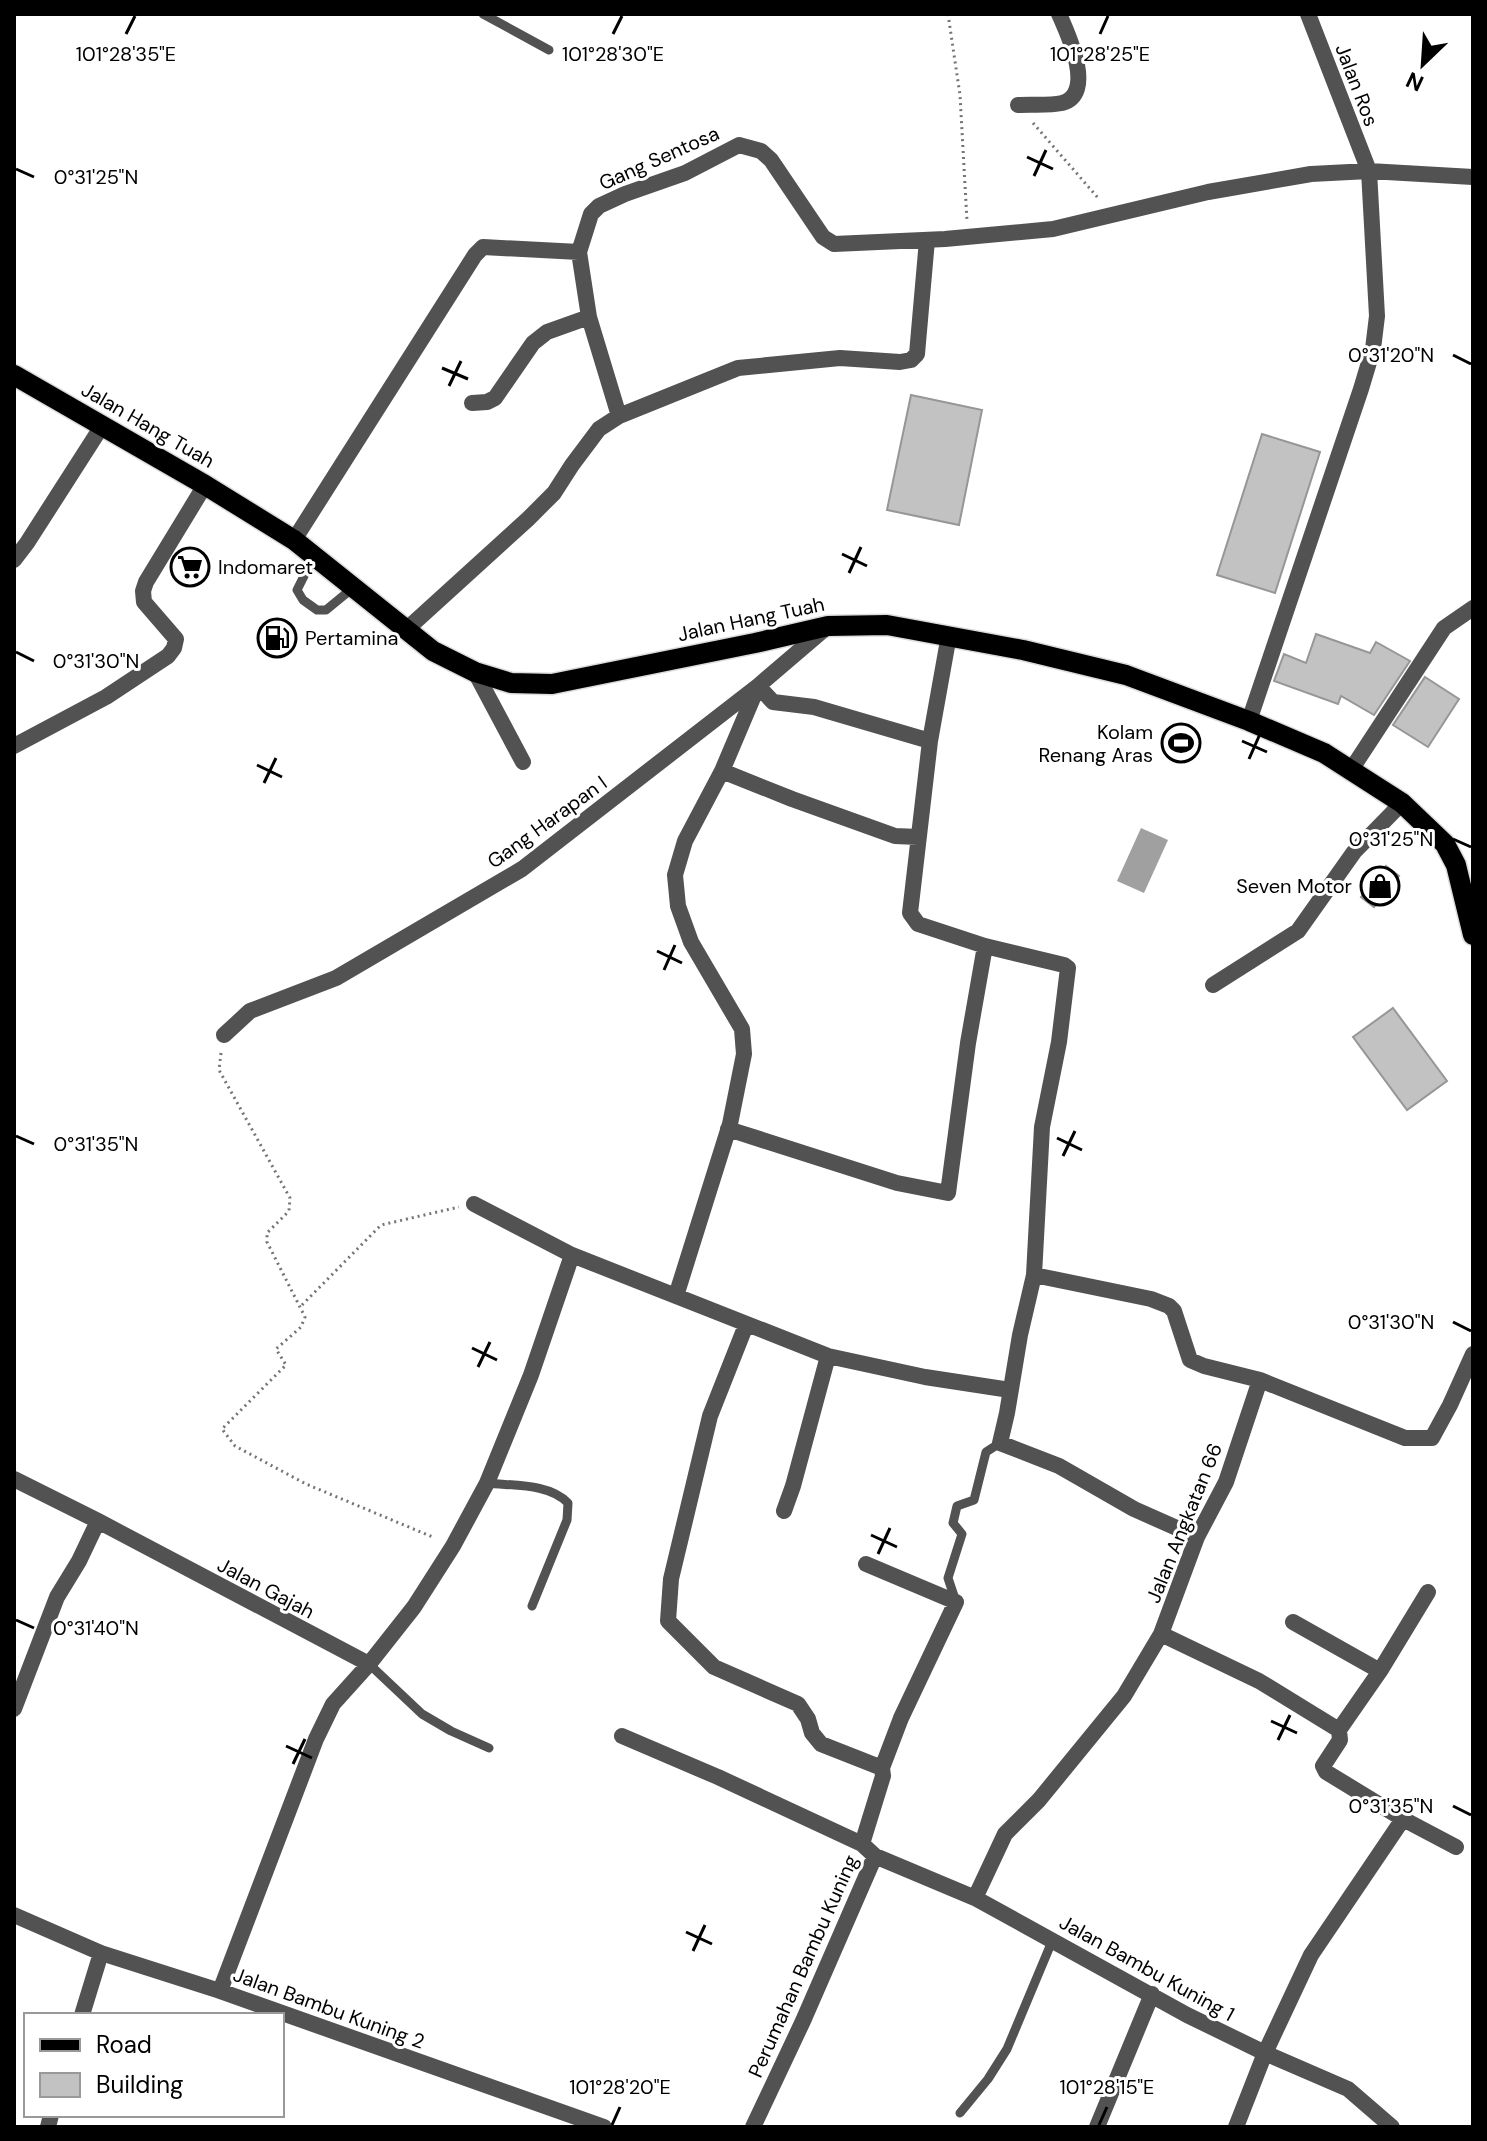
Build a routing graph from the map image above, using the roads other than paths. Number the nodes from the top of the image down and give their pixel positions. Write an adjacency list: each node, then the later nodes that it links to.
1 (483, 14): 4 (lane)
2 (1059, 14): 5 (street)
3 (1308, 14): 6 (street, Jalan Ros)
4 (549, 50)
5 (1018, 105)
6 (1369, 171): 7 (street, Gang Sentosa); 8 (street, Gang Sentosa); 26 (street, Jalan Ros)
7 (1473, 177)
8 (927, 240): 9 (street, Gang Sentosa); 13 (street)
9 (579, 252): 10 (street); 16 (street)
10 (589, 317): 12 (street); 13 (street)
11 (14, 375): 14 (main road, Jalan Hang Tuah)
12 (472, 403)
13 (619, 416): 22 (street)
14 (102, 426): 15 (main road, Jalan Hang Tuah); 18 (street)
15 (205, 485): 16 (main road, Jalan Hang Tuah); 28 (street)
16 (294, 540): 17 (main road, Jalan Hang Tuah)
17 (314, 556): 19 (main road, Jalan Hang Tuah); 19 (lane)
18 (14, 560)
19 (354, 587): 22 (main road, Jalan Hang Tuah)
20 (1473, 608): 30 (street)
21 (828, 626): 23 (main road, Jalan Hang Tuah); 24 (main road, Jalan Hang Tuah); 25 (street, Gang Harapan I)
22 (407, 629): 24 (main road, Jalan Hang Tuah)
23 (949, 635): 26 (main road, Jalan Hang Tuah); 27 (street)
24 (475, 672): 29 (street)
25 (758, 686): 27 (street); 31 (street); 38 (street, Gang Harapan I)
26 (1249, 721): 30 (main road, Jalan Hang Tuah)
27 (930, 741): 33 (street)
28 (14, 746)
29 (523, 762)
30 (1351, 770): 32 (main road, Jalan Hang Tuah)
31 (722, 771): 33 (street); 39 (street)
32 (1402, 803): 34 (main road, Jalan Hang Tuah); 37 (street)
33 (918, 837): 36 (street)
34 (1469, 903): 35 (main road, Jalan Hang Tuah)
35 (1473, 935)
36 (985, 946): 39 (street); 42 (street)
37 (1213, 985)
38 (224, 1035)
39 (728, 1129): 43 (street)
40 (474, 1204): 41 (street)
41 (572, 1255): 43 (street); 51 (street)
42 (1034, 1275): 47 (street); 48 (street)
43 (676, 1296): 44 (street)
44 (746, 1325): 46 (street); 67 (street)
45 (1473, 1354): 47 (street)
46 (828, 1356): 48 (street); 52 (street)
47 (1260, 1380): 54 (street, Jalan Angkatan 66)
48 (1010, 1390): 49 (street)
49 (1000, 1443): 54 (street); 57 (lane)
50 (14, 1479): 53 (street, Jalan Gajah)
51 (487, 1483): 58 (lane); 61 (street)
52 (784, 1511)
53 (98, 1521): 61 (street, Jalan Gajah); 63 (street)
54 (1197, 1537): 60 (street, Jalan Angkatan 66)
55 (866, 1564): 57 (street)
56 (1428, 1592): 62 (street)
57 (956, 1602): 67 (street, Perumahan Bambu Kuning)
58 (532, 1606)
59 (1293, 1622): 62 (street)
60 (1161, 1634): 64 (street); 72 (street, Jalan Angkatan 66)
61 (369, 1664): 66 (lane, Jalan Gajah); 76 (street)
62 (1380, 1671): 64 (street)
63 (14, 1709)
64 (1339, 1730): 68 (street)
65 (622, 1736): 69 (street)
66 (489, 1748)
67 (882, 1768): 69 (street, Perumahan Bambu Kuning)
68 (1403, 1819): 70 (street); 81 (street)
69 (862, 1844): 71 (street, Perumahan Bambu Kuning)
70 (1456, 1847)
71 (875, 1856): 72 (street, Jalan Bambu Kuning 1); 84 (street, Perumahan Bambu Kuning)
72 (975, 1898): 74 (street, Jalan Bambu Kuning 1)
73 (14, 1915): 75 (street, Jalan Bambu Kuning 2)
74 (1053, 1939): 77 (street, Jalan Bambu Kuning 1); 82 (lane)
75 (101, 1953): 76 (street, Jalan Bambu Kuning 2); 78 (street)
76 (220, 1991): 79 (street, Jalan Bambu Kuning 2)
77 (1152, 1994): 81 (street, Jalan Bambu Kuning 1); 85 (street)
78 (83, 2013)
79 (282, 2013)
80 (284, 2014): 83 (street, Jalan Bambu Kuning 2)
81 (1265, 2053): 86 (street); 87 (street, Jalan Bambu Kuning 1)
82 (960, 2113)
83 (604, 2127)
84 (753, 2127)
85 (1097, 2127)
86 (1236, 2127)
87 (1392, 2127)

